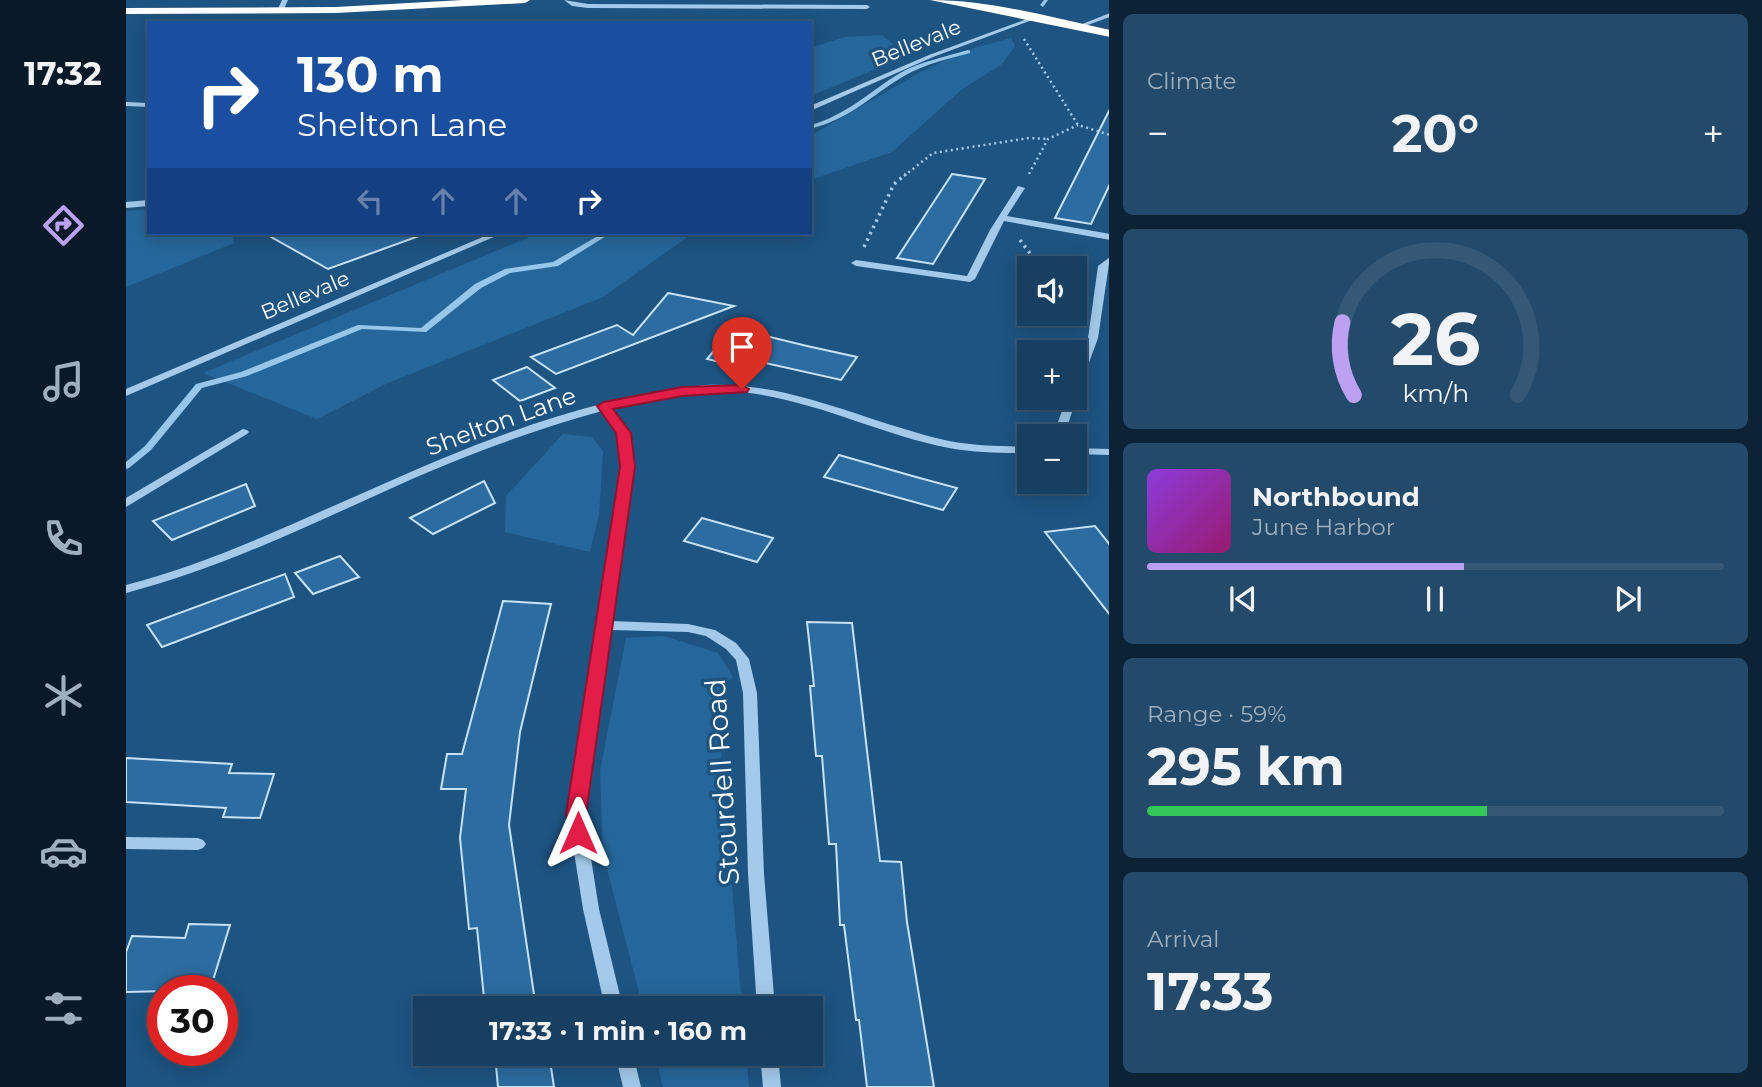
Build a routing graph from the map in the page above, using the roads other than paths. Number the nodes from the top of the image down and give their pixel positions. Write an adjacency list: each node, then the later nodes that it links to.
1 (525, 0): 4 (highway)
2 (567, 0): 6 (street)
3 (936, 0): 9 (highway)
4 (403, 4): 5 (highway)
5 (282, 6): 7 (highway)
6 (867, 6)
7 (126, 11)
8 (1109, 15): 10 (street)
9 (1037, 17): 10 (highway); 14 (street, Bellevale)
10 (1080, 26): 11 (highway)
11 (1109, 34)
12 (126, 104): 13 (street)
13 (147, 105)
14 (812, 108)
15 (1021, 188): 18 (street)
16 (147, 203): 17 (street)
17 (126, 205)
18 (1004, 218): 20 (street); 22 (street)
19 (494, 235): 24 (street, Bellevale)
20 (1109, 237)
21 (1109, 260): 23 (street)
22 (856, 263)
23 (1087, 354)
24 (126, 393)
25 (604, 406): 27 (street, Shelton Lane); 31 (street, Shelton Lane); 32 (street)
26 (243, 432): 30 (street)
27 (1017, 449)
28 (1087, 451): 29 (street)
29 (1109, 452)
30 (126, 503)
31 (126, 589)
32 (603, 625): 35 (street); 36 (street, Stourdell Road)
33 (126, 843): 34 (street)
34 (198, 844)
35 (611, 996)
36 (765, 996)
37 (627, 1066): 39 (street)
38 (770, 1066): 40 (street)
39 (632, 1087)
40 (772, 1087)

